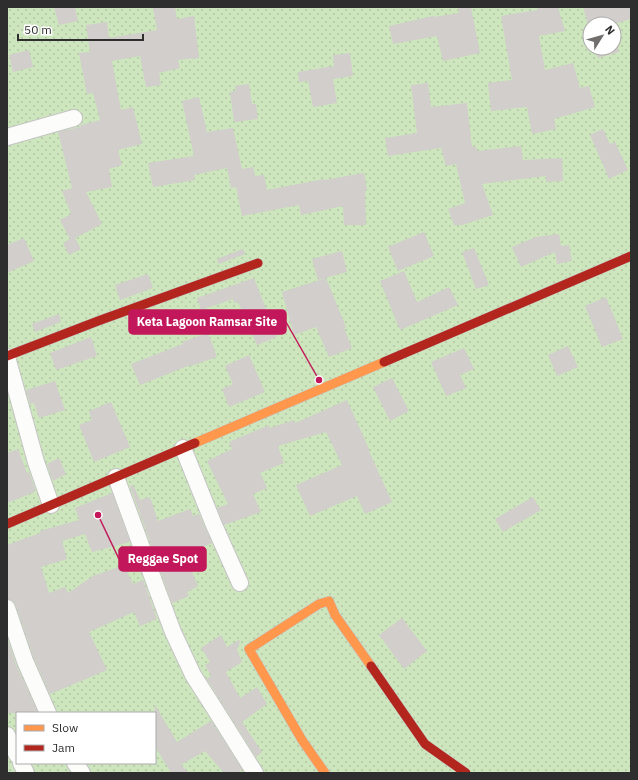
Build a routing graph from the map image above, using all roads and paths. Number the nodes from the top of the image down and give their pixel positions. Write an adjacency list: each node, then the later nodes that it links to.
1 (74, 118): 2 (street)
2 (7, 138)
3 (631, 256): 6 (street)
4 (258, 264): 5 (street)
5 (7, 357): 8 (street)
6 (183, 448): 7 (street); 10 (street)
7 (116, 477): 8 (street); 19 (street)
8 (51, 505): 9 (street)
9 (7, 524)
10 (240, 583)
11 (7, 608): 12 (street)
12 (48, 712)
13 (7, 735): 14 (street)
14 (16, 753)
15 (22, 764): 17 (street)
16 (76, 764): 18 (street)
17 (26, 773)
18 (82, 773)
19 (255, 773)
20 (325, 773): 21 (street)
21 (466, 773)

